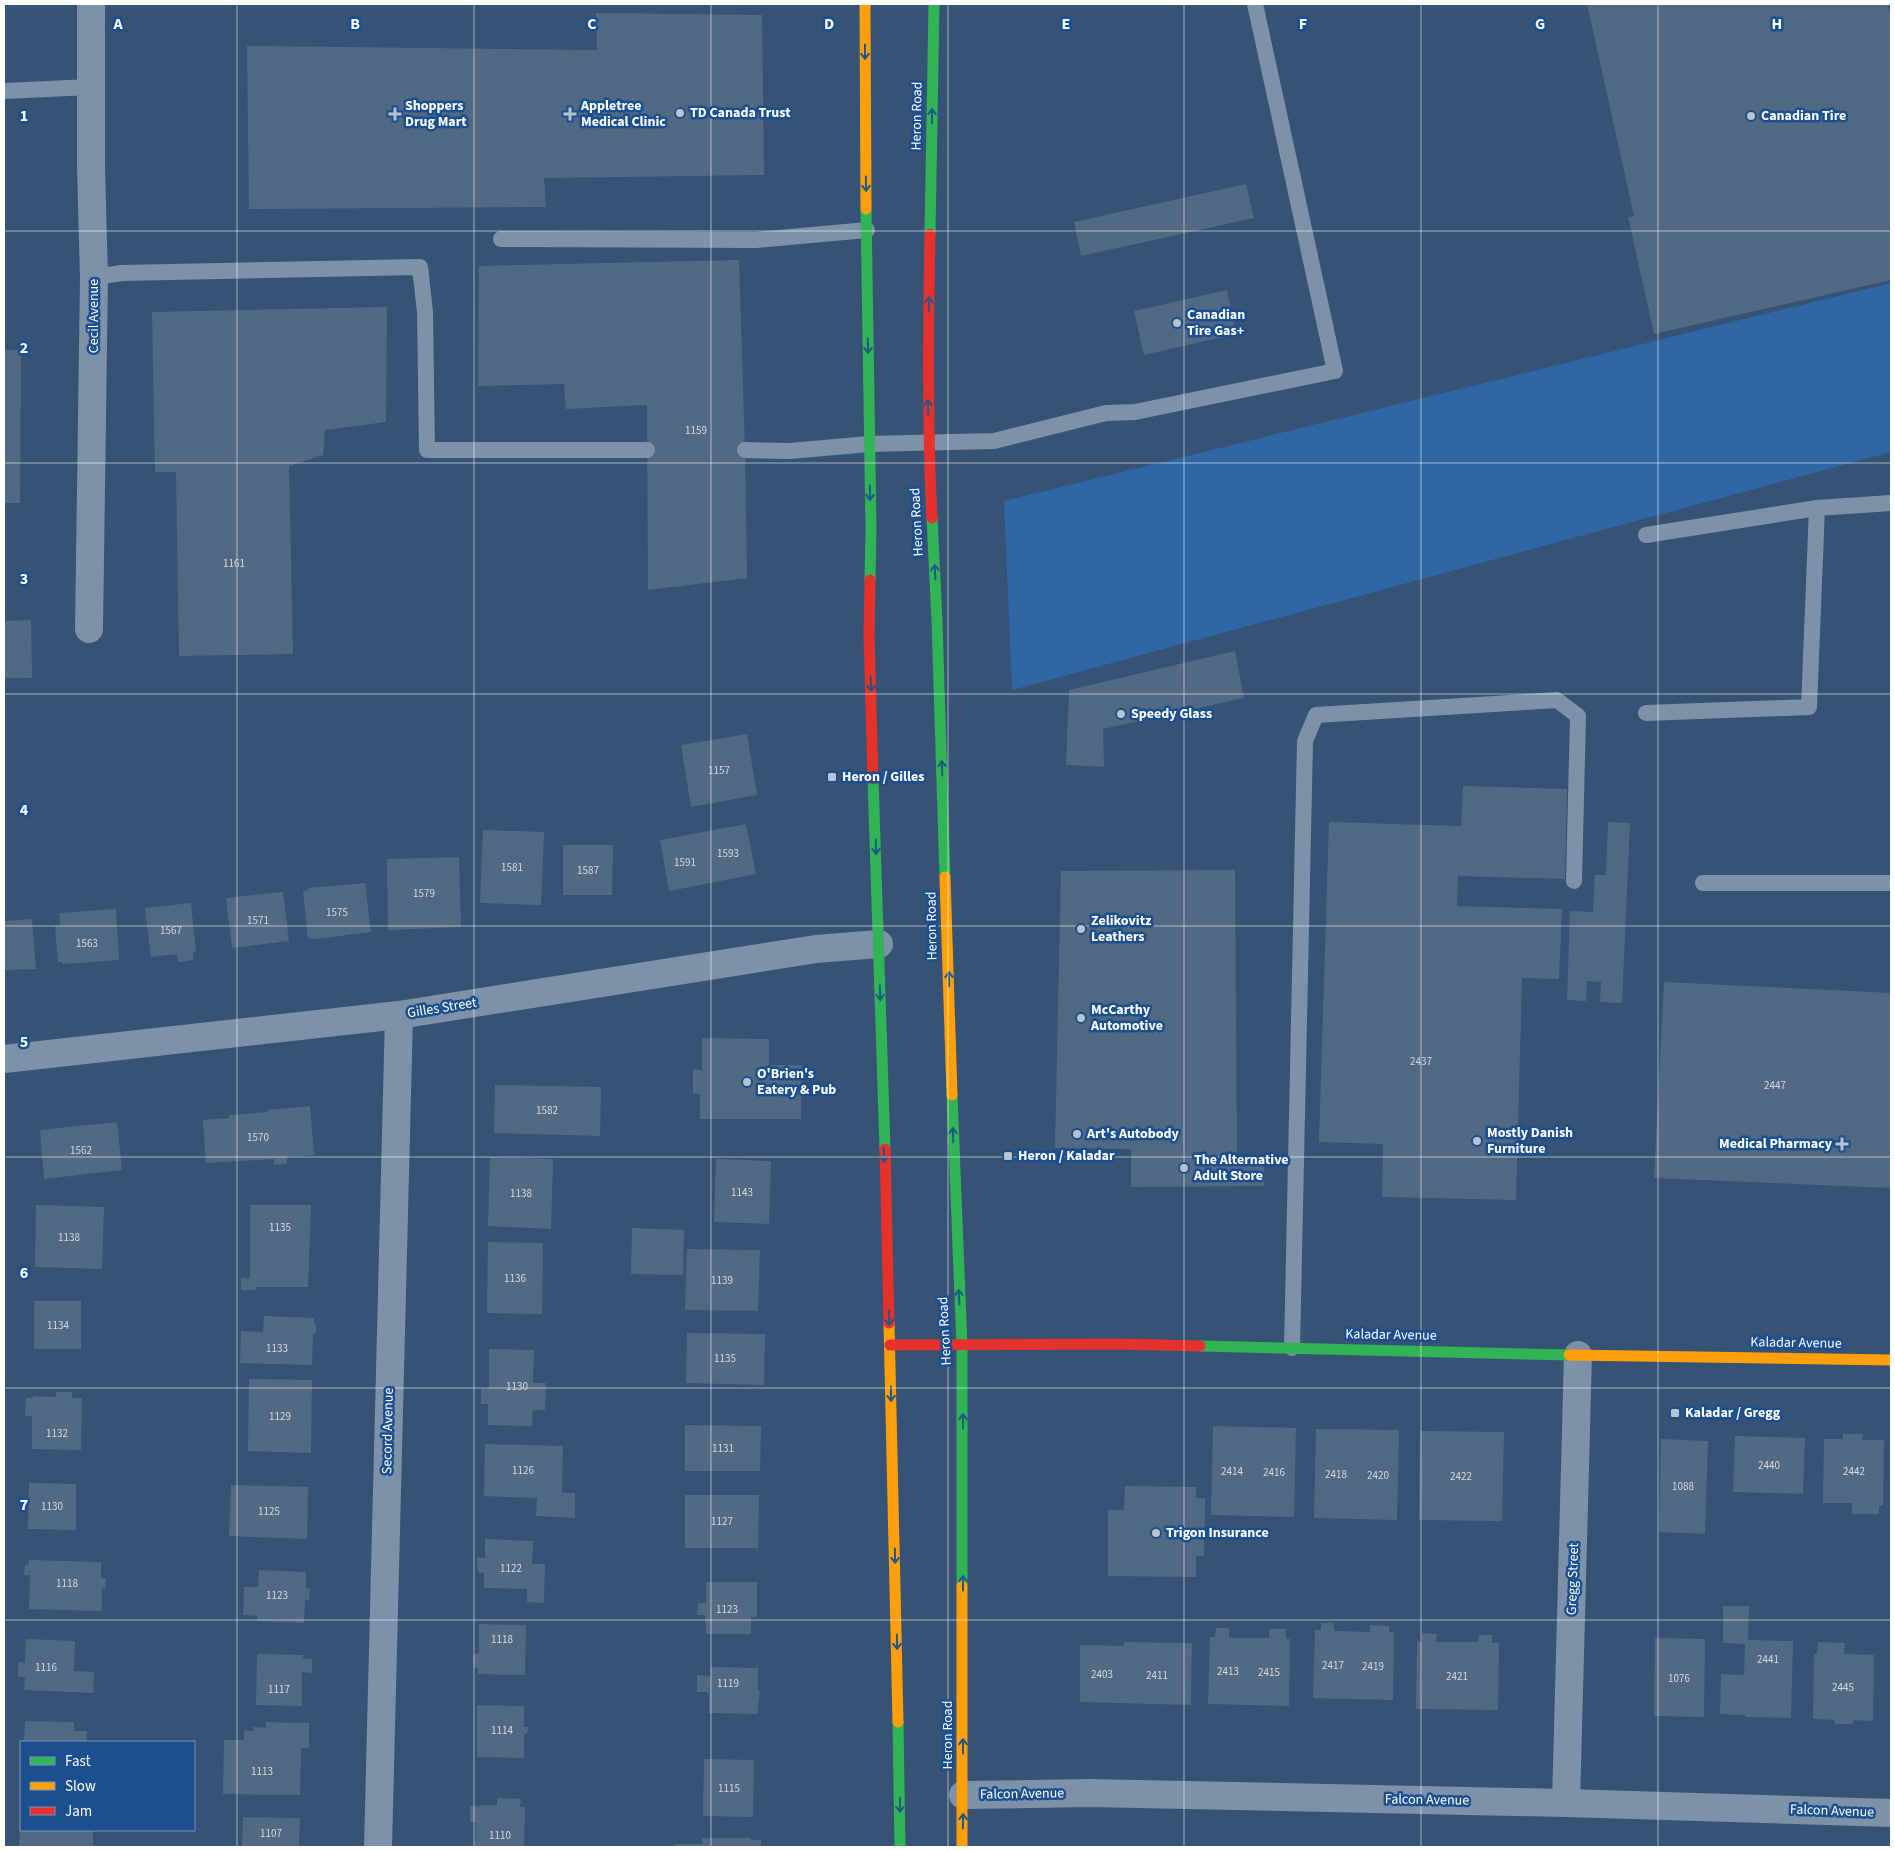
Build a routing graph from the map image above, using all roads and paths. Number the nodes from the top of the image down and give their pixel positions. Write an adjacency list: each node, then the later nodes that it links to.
1 (91, 4): 5 (street, Cecil Avenue)
2 (865, 4): 7 (main road, one-way to 7)
3 (934, 4): 10 (main road, Heron Road, one-way to 3)
4 (1255, 4): 10 (lane)
5 (91, 87): 6 (lane); 9 (street, Cecil Avenue)
6 (4, 91)
7 (867, 230): 8 (lane); 11 (main road, one-way to 11)
8 (502, 239)
9 (94, 277): 12 (lane); 17 (street, Cecil Avenue)
10 (928, 443): 11 (lane); 26 (main road, Heron Road, one-way to 10)
11 (869, 444): 13 (lane); 22 (main road, one-way to 22)
12 (647, 450)
13 (745, 450)
14 (1891, 503): 15 (lane)
15 (1817, 508): 16 (lane); 18 (lane)
16 (1646, 535)
17 (89, 629)
18 (1646, 713)
19 (1574, 881): 27 (lane)
20 (1703, 883): 21 (lane)
21 (1891, 883)
22 (879, 944): 23 (street, Gilles Street); 25 (main road, one-way to 25)
23 (399, 1015): 24 (street, Gilles Street); 33 (street, Secord Avenue)
24 (4, 1058)
25 (890, 1345): 26 (main road, Kaladar Avenue); 34 (main road, one-way to 34)
26 (962, 1346): 27 (main road, Kaladar Avenue); 30 (main road, Heron Road, one-way to 26)
27 (1292, 1348): 28 (main road, Kaladar Avenue)
28 (1578, 1355): 29 (main road, Kaladar Avenue); 31 (street, Gregg Street)
29 (1891, 1360)
30 (963, 1795): 31 (street, Falcon Avenue); 35 (main road, Heron Road, one-way to 30)
31 (1566, 1803): 32 (street, Falcon Avenue)
32 (1891, 1813)
33 (378, 1847)
34 (900, 1847)
35 (962, 1847)

